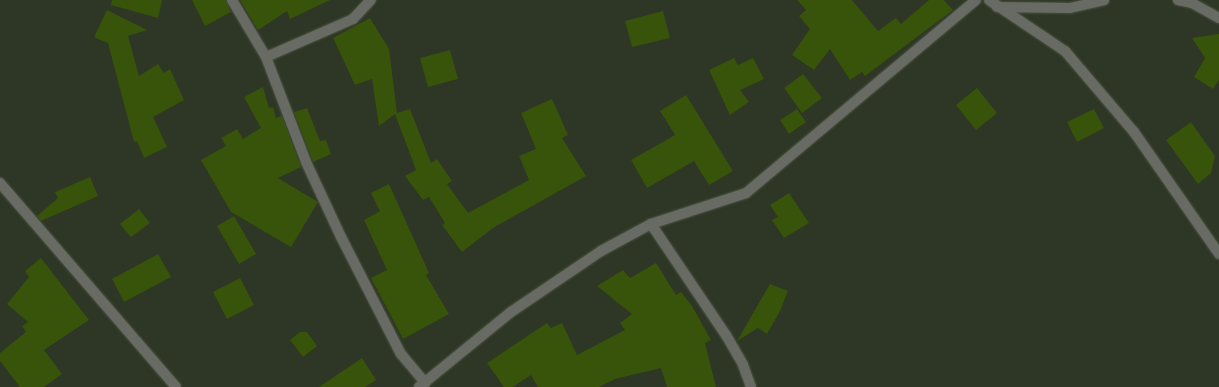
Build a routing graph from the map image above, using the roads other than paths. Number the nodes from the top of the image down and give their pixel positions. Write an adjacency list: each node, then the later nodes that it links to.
1 (232, 0): 9 (street)
2 (370, 0): 9 (street)
3 (976, 0): 11 (street)
4 (989, 0): 7 (street)
5 (1104, 0): 7 (street)
6 (1178, 0): 8 (street)
7 (998, 3): 12 (street)
8 (1219, 18)
9 (266, 57): 13 (street)
10 (0, 183): 14 (street)
11 (651, 224): 13 (street); 15 (street)
12 (1219, 254)
13 (422, 385)
14 (176, 387)
15 (751, 387)

